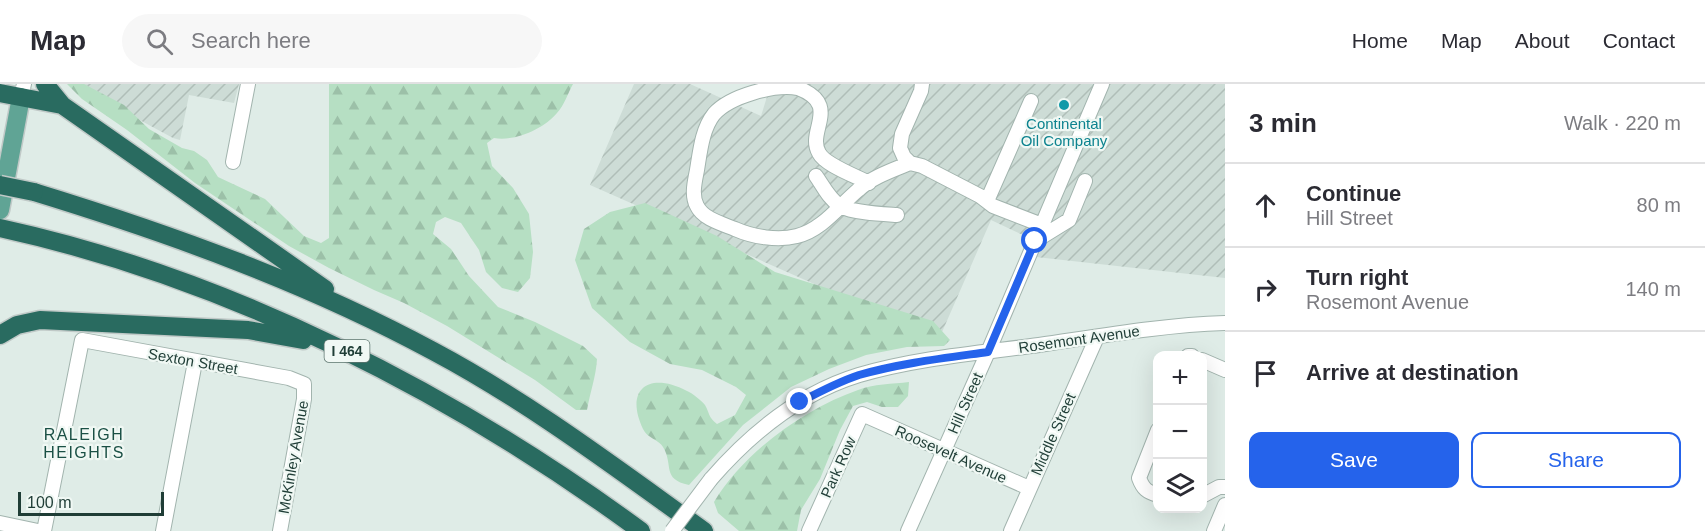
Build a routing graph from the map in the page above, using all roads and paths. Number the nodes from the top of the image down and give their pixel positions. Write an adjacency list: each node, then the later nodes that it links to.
1 (3, 84): 7 (street)
2 (45, 84): 9 (highway)
3 (248, 84): 10 (street)
4 (922, 84): 11 (street)
5 (1102, 84): 20 (street, Hill Street)
6 (22, 90): 7 (highway); 9 (highway); 18 (main road)
7 (0, 95)
8 (1031, 101): 16 (street)
9 (62, 105): 23 (highway)
10 (233, 162)
11 (910, 163): 14 (street); 16 (street)
12 (816, 176): 17 (street)
13 (1086, 181): 22 (street)
14 (869, 183): 17 (street); 17 (street)
15 (0, 185): 23 (highway, I 464, bridge)
16 (987, 201): 20 (street)
17 (841, 206): 19 (street)
18 (0, 210)
19 (897, 215)
20 (1042, 225): 22 (street, Hill Street)
21 (0, 228): 30 (highway, I 464)
22 (1035, 241): 29 (street, Hill Street)
23 (358, 312): 50 (highway, I 464)
24 (0, 317): 25 (highway)
25 (40, 320): 27 (highway); 30 (highway)
26 (1225, 322): 28 (street, Rosemont Avenue)
27 (0, 335)
28 (1097, 337): 29 (street, Rosemont Avenue); 39 (street, Middle Street)
29 (988, 352): 37 (street, Hill Street); 49 (street, Rosemont Avenue, bridge)
30 (362, 358): 48 (highway, I 464)
31 (195, 362): 34 (street, Sexton Street); 45 (street, Sexton Street); 46 (street)
32 (1207, 362): 33 (street)
33 (1225, 370)
34 (303, 384): 47 (street, McKinley Avenue)
35 (873, 419): 37 (street, Roosevelt Avenue); 51 (street, Park Row)
36 (1153, 442): 40 (street)
37 (944, 450): 39 (street, Roosevelt Avenue); 52 (street, Hill Street)
38 (1225, 487): 41 (street)
39 (1029, 488): 53 (street, Middle Street)
40 (1153, 494)
41 (1207, 494)
42 (1225, 505): 54 (street)
43 (0, 523): 44 (street)
44 (38, 531)
45 (44, 531)
46 (163, 531)
47 (280, 531)
48 (641, 531)
49 (672, 531)
50 (704, 531)
51 (809, 531)
52 (908, 531)
53 (1011, 531)
54 (1214, 531)

